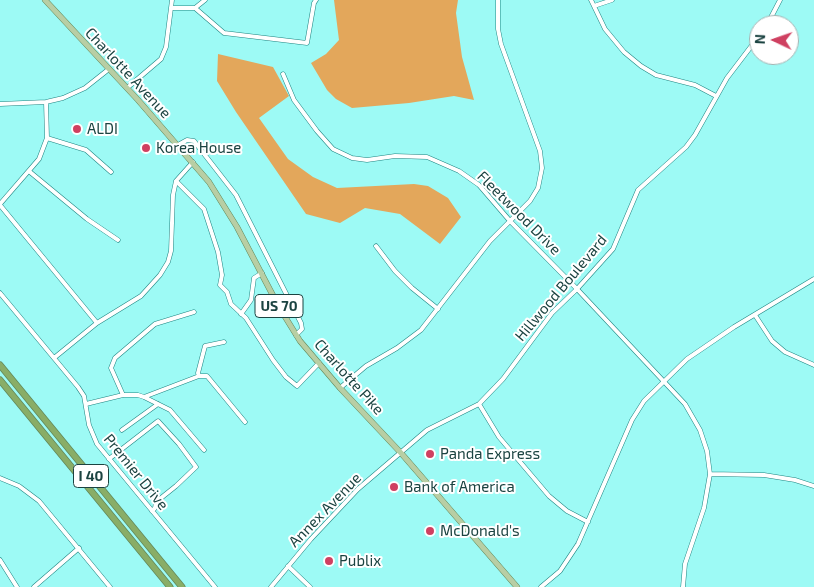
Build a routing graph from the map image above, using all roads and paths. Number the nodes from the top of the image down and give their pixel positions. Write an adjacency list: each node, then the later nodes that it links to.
1 (45, 0): 14 (main road, Charlotte Avenue / US 70)
2 (172, 0): 10 (street)
3 (205, 0): 11 (street)
4 (316, 0): 11 (street)
5 (498, 0): 27 (street)
6 (591, 0): 9 (street)
7 (612, 0): 9 (street)
8 (780, 0): 12 (street)
9 (594, 6): 17 (street)
10 (171, 8): 11 (street); 16 (street)
11 (195, 8)
12 (772, 15)
13 (749, 48): 17 (street, Hillwood Boulevard)
14 (109, 69): 16 (main road, Charlotte Avenue / US 70); 18 (street)
15 (283, 74): 27 (street, Fleetwood Drive)
16 (127, 88): 21 (main road, Charlotte Avenue / US 70)
17 (716, 96): 32 (street, Hillwood Boulevard)
18 (46, 102): 19 (street); 20 (street)
19 (0, 104)
20 (47, 138): 23 (street); 24 (street)
21 (178, 145): 22 (main road, Charlotte Avenue / US 70); 39 (street)
22 (193, 162): 25 (street); 30 (main road, Charlotte Pike / US 70)
23 (30, 172): 26 (street); 28 (street)
24 (111, 172)
25 (176, 181): 36 (street); 38 (street)
26 (0, 205): 38 (street)
27 (510, 221): 32 (street, Fleetwood Drive); 34 (street)
28 (118, 240)
29 (376, 246): 34 (street)
30 (262, 273): 36 (street); 39 (main road, Charlotte Pike / US 70)
31 (814, 279): 37 (street)
32 (577, 289): 47 (street, Fleetwood Drive); 53 (street, Hillwood Boulevard)
33 (0, 293): 41 (street, Premier Drive)
34 (438, 308): 48 (street)
35 (194, 312): 49 (street)
36 (241, 314): 42 (street)
37 (755, 315): 44 (street); 47 (street)
38 (97, 323): 41 (street)
39 (296, 335): 42 (main road, Charlotte Pike / US 70)
40 (224, 342): 45 (street)
41 (54, 358): 51 (street, Premier Drive)
42 (318, 363): 48 (main road, Charlotte Pike / US 70)
43 (0, 365): 71 (highway, I 40)
44 (814, 365)
45 (199, 376): 50 (street); 54 (street)
46 (0, 380): 70 (highway, I 40)
47 (663, 381): 59 (street, Fleetwood Drive); 63 (street)
48 (340, 388): 57 (main road, Charlotte Pike / US 70)
49 (123, 395): 50 (street); 51 (street)
50 (144, 397): 52 (street)
51 (86, 404): 58 (street, Premier Drive)
52 (158, 404): 55 (street); 56 (street)
53 (479, 404): 57 (street, Hillwood Boulevard); 63 (street)
54 (245, 422)
55 (122, 430)
56 (204, 450)
57 (401, 453): 66 (street, Annex Avenue); 75 (main road, Charlotte Pike / US 70)
58 (109, 458): 62 (street, Premier Drive); 62 (street)
59 (710, 474): 61 (street); 77 (street, Fleetwood Drive)
60 (0, 478): 64 (street)
61 (814, 486)
62 (152, 511): 72 (street, Premier Drive)
63 (588, 522): 76 (street)
64 (79, 548): 68 (street); 69 (street)
65 (0, 560): 67 (street)
66 (288, 566): 73 (street, Annex Avenue); 74 (street)
67 (17, 587)
68 (34, 587)
69 (110, 587)
70 (170, 587)
71 (182, 587)
72 (215, 587)
73 (271, 587)
74 (310, 587)
75 (517, 587)
76 (541, 587)
77 (683, 587)

